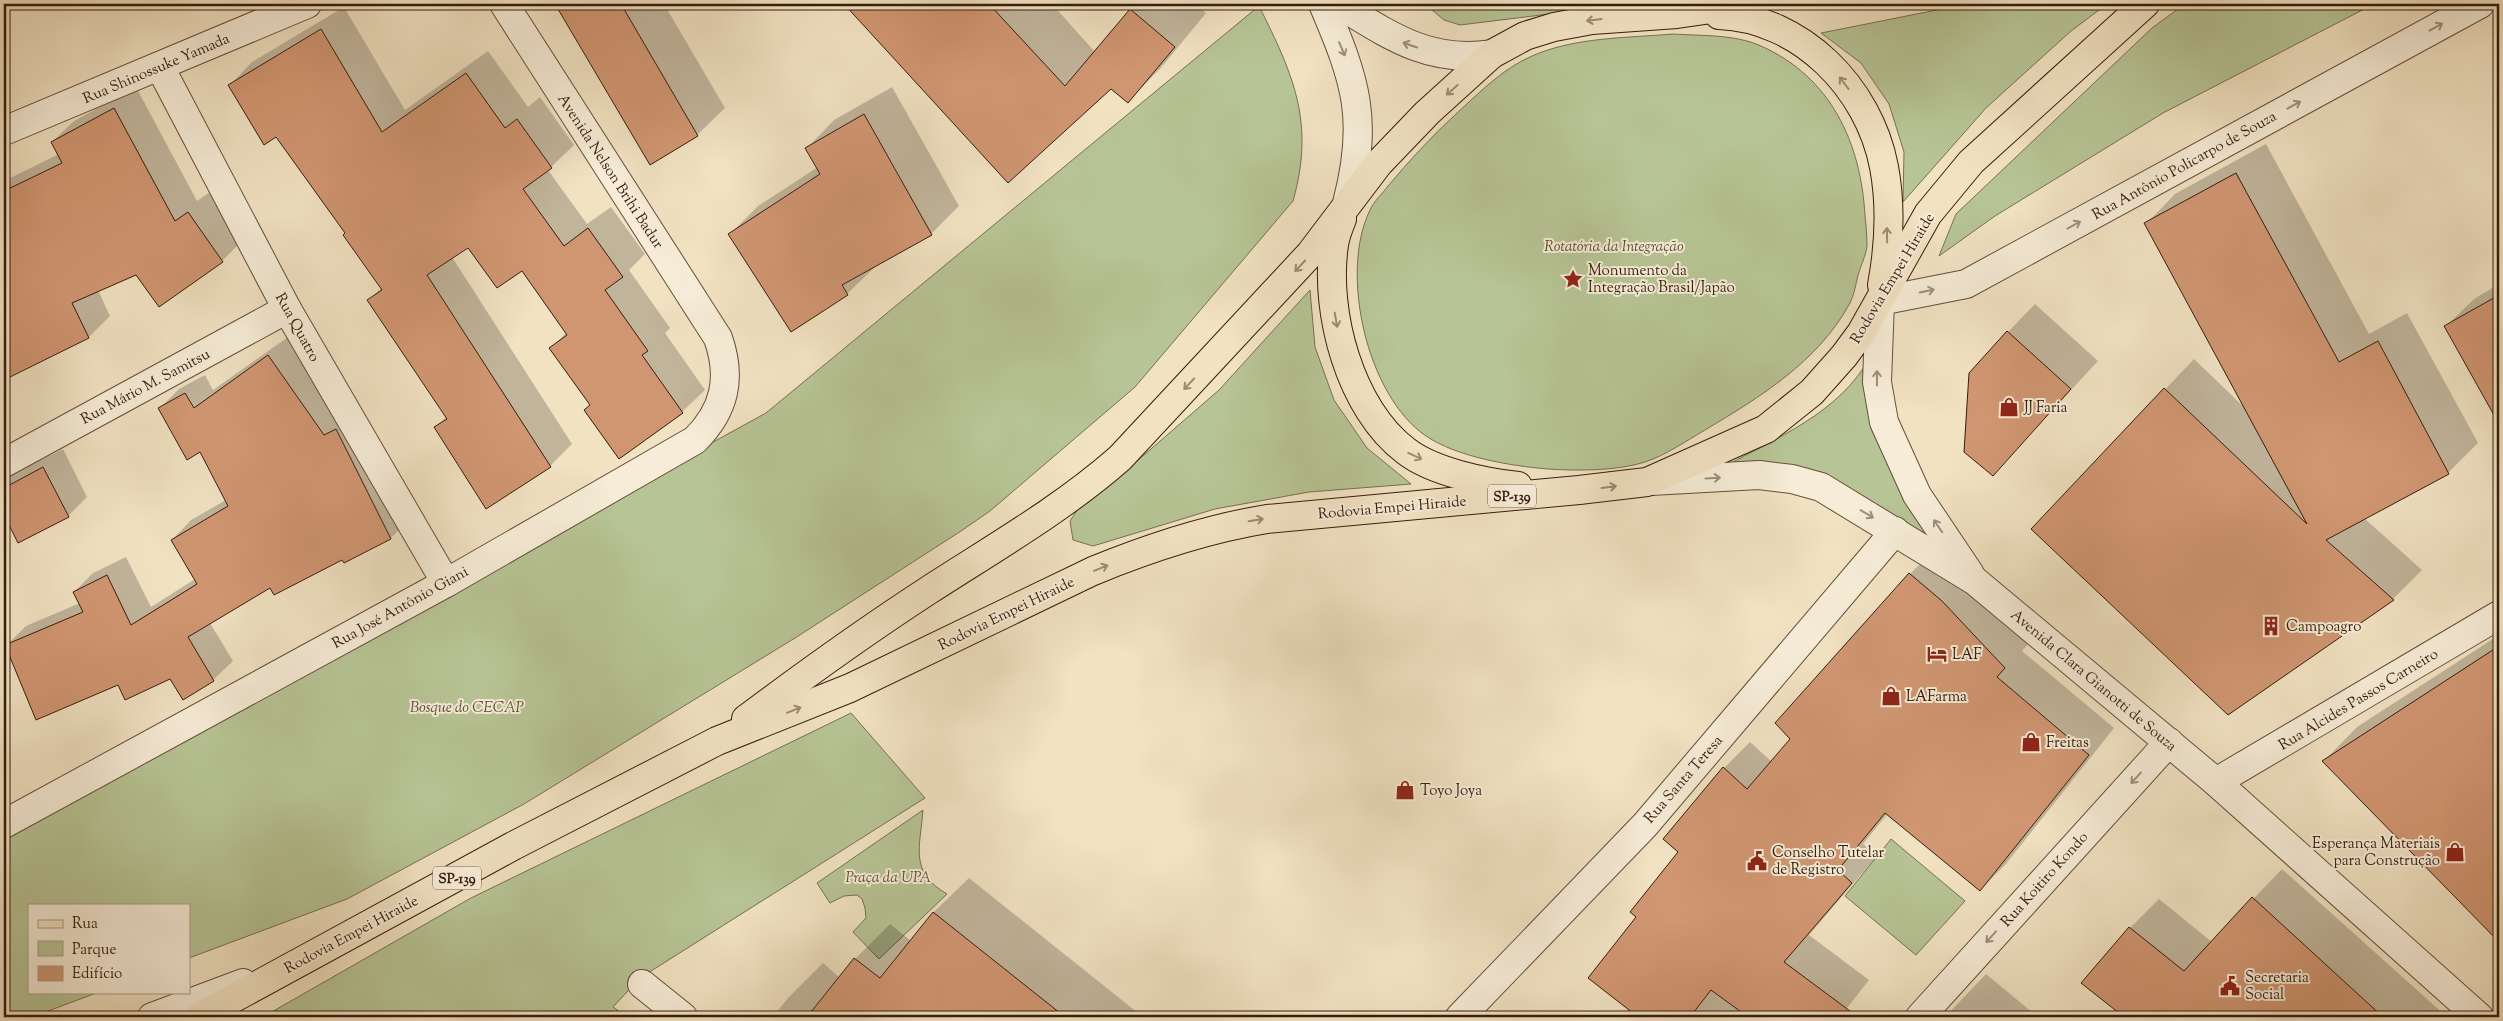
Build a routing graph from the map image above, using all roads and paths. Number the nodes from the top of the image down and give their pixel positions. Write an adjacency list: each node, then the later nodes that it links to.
1 (307, 4): 10 (street, Rua Shinossuke Yamada)
2 (504, 4): 15 (street, Avenida Nelson Brihi Badur)
3 (1323, 4): 12 (street, one-way to 12)
4 (1338, 4): 9 (street, one-way to 4)
5 (1746, 4): 8 (main road, Rodovia Empei Hiraide / SP-139)
6 (2145, 4): 13 (main road, Rodovia Empei Hiraide / SP-139)
7 (2480, 4): 13 (street, Rua Antônio Policarpo de Souza, one-way to 7)
8 (1677, 14): 9 (main road, Rodovia Empei Hiraide / SP-139, one-way to 9); 13 (main road, one-way to 8)
9 (1492, 54): 12 (main road, Rodovia Empei Hiraide / SP-139, one-way to 12)
10 (160, 67): 11 (street, Rua Shinossuke Yamada); 14 (street, Rua Quatro)
11 (4, 131)
12 (1347, 203): 18 (main road, one-way to 18); 23 (main road, Rodovia Empei Hiraide / SP-139, one-way to 23)
13 (1880, 301): 17 (main road, Rodovia Empei Hiraide / SP-139); 20 (street, one-way to 13)
14 (287, 309): 16 (street, Rua Mário M. Samitsu); 21 (street, Rua Quatro)
15 (718, 338): 21 (street, Rua José Antônio Giani)
16 (4, 463)
17 (1647, 482): 18 (main road, Rodovia Empei Hiraide / SP-139, one-way to 17); 19 (street, Avenida Clara Gianotti de Souza, one-way to 19)
18 (1579, 490): 23 (main road, Rodovia Empei Hiraide / SP-139, one-way to 18)
19 (1895, 531): 20 (street, Avenida Clara Gianotti de Souza); 32 (street, Rua Santa Teresa)
20 (1975, 582): 24 (street, Avenida Clara Gianotti de Souza)
21 (446, 583): 26 (street, Rua José Antônio Giani)
22 (2499, 615): 25 (street, Rua Alcides Passos Carneiro)
23 (717, 740): 27 (main road, Rodovia Empei Hiraide / SP-139)
24 (2169, 742): 25 (street, Avenida Clara Gianotti de Souza); 33 (street, Rua Koitiro Kondo, one-way to 33)
25 (2216, 782): 34 (street, Avenida Clara Gianotti de Souza)
26 (4, 823)
27 (296, 963): 29 (street); 30 (main road, Rodovia Empei Hiraide / SP-139)
28 (642, 984): 31 (street)
29 (152, 1017)
30 (199, 1017)
31 (683, 1017)
32 (1460, 1017)
33 (1920, 1017)
34 (2479, 1017)

